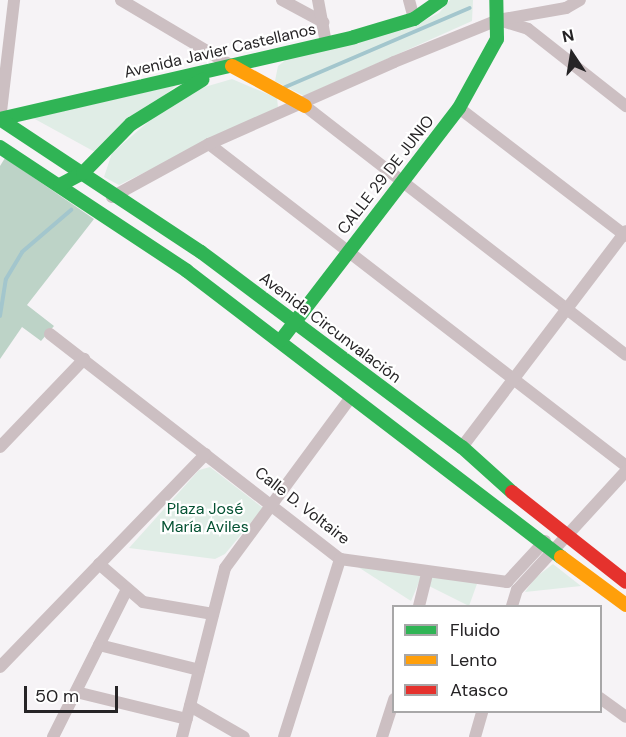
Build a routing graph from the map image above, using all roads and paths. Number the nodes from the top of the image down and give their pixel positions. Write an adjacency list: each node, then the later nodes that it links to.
1 (14, 0): 21 (street)
2 (122, 0): 16 (street)
3 (282, 0): 13 (street)
4 (318, 0): 13 (street)
5 (409, 0): 11 (street)
6 (441, 0): 11 (main road, Avenida Javier Castellanos)
7 (496, 0): 12 (main road, CALLE 29 DE JUNIO)
8 (545, 0): 10 (street)
9 (580, 0): 10 (street)
10 (534, 10): 12 (street)
11 (414, 19): 14 (main road, Avenida Javier Castellanos)
12 (498, 20): 18 (street); 19 (street); 20 (main road, CALLE 29 DE JUNIO)
13 (323, 22): 14 (street)
14 (326, 43): 15 (main road, Avenida Javier Castellanos)
15 (280, 54): 16 (main road, Avenida Javier Castellanos); 17 (main road)
16 (232, 66): 17 (main road); 21 (main road, Avenida Javier Castellanos); 24 (main road)
17 (276, 90): 18 (main road)
18 (305, 106): 22 (street); 25 (street)
19 (626, 106)
20 (459, 108): 25 (main road, CALLE 29 DE JUNIO); 29 (street)
21 (0, 119): 24 (main road, Avenida Circunvalación)
22 (209, 144): 27 (street); 30 (street)
23 (0, 147): 26 (main road)
24 (83, 173): 26 (main road); 27 (main road, Avenida Circunvalación)
25 (405, 179): 30 (main road, CALLE 29 DE JUNIO); 31 (street)
26 (60, 185): 28 (main road)
27 (115, 193): 28 (street); 32 (main road, Avenida Circunvalación)
28 (100, 212): 34 (main road)
29 (625, 234): 31 (street)
30 (345, 253): 32 (main road, CALLE 29 DE JUNIO); 37 (street)
31 (566, 309): 35 (street); 37 (street)
32 (294, 323): 34 (main road, CALLE 29 DE JUNIO); 40 (main road, Avenida Circunvalación)
33 (50, 334): 36 (street, Calle D. Voltaire)
34 (281, 340): 38 (main road)
35 (626, 355)
36 (84, 359): 39 (street); 41 (street, Calle D. Voltaire)
37 (509, 381): 40 (street); 42 (street)
38 (350, 400): 44 (street); 47 (main road)
39 (1, 445)
40 (462, 447): 45 (main road, Avenida Circunvalación)
41 (206, 454): 44 (street, Calle D. Voltaire); 49 (street)
42 (626, 466)
43 (626, 471): 46 (street)
44 (275, 503): 48 (street, Calle D. Voltaire); 56 (street)
45 (555, 529): 46 (main road, Avenida Circunvalación); 47 (street, Calle D. Voltaire)
46 (567, 538): 47 (street); 51 (main road, Avenida Circunvalación)
47 (549, 546): 50 (street, Calle D. Voltaire); 54 (street); 55 (main road)
48 (340, 559): 50 (street, Calle D. Voltaire); 69 (street)
49 (99, 564): 52 (street); 58 (street)
50 (428, 574): 53 (street)
51 (626, 582)
52 (127, 589): 56 (street); 57 (street)
53 (419, 605)
54 (512, 605)
55 (626, 605)
56 (213, 614): 59 (street)
57 (99, 645): 59 (street); 60 (street)
58 (0, 667)
59 (199, 670): 63 (street)
60 (76, 692): 63 (street); 66 (street)
61 (602, 699): 65 (street)
62 (392, 702): 70 (street)
63 (188, 712): 67 (street); 68 (street)
64 (482, 713): 71 (street)
65 (626, 717)
66 (55, 736)
67 (182, 737)
68 (244, 737)
69 (284, 737)
70 (382, 737)
71 (476, 737)

